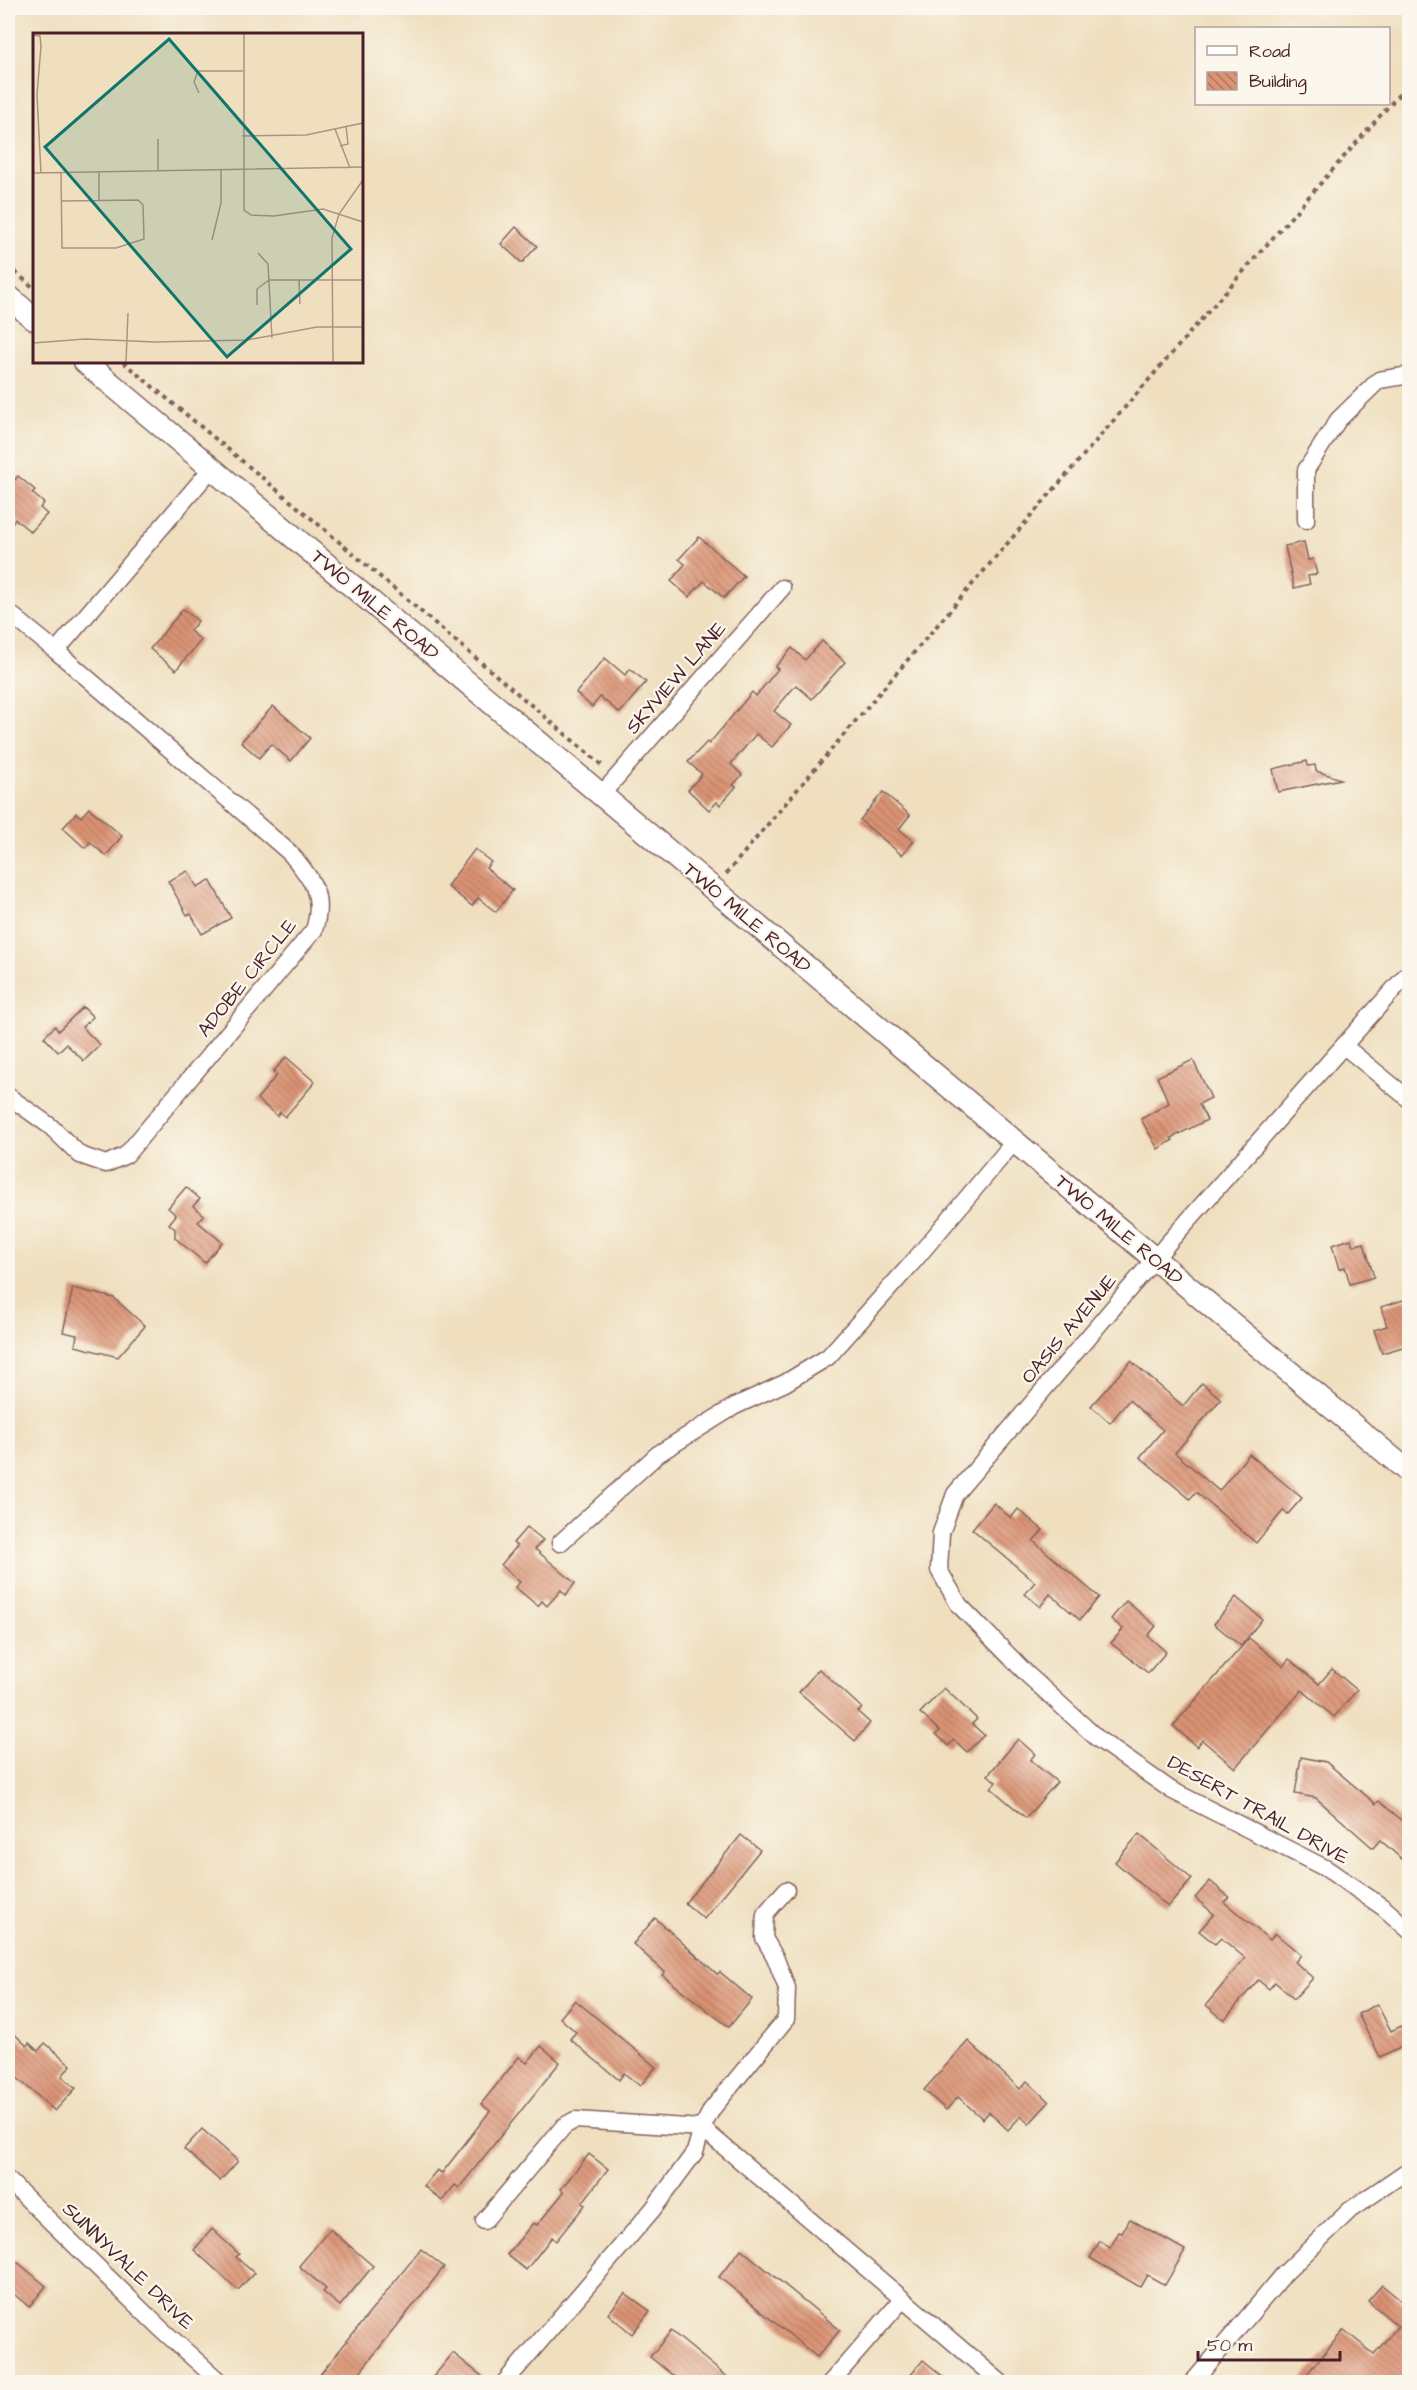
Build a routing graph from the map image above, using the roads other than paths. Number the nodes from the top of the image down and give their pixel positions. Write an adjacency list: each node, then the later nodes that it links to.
1 (8, 296): 2 (main road)
2 (33, 318)
3 (86, 363): 5 (main road, TWO MILE ROAD)
4 (1410, 375): 6 (street)
5 (212, 468): 9 (street); 10 (main road, TWO MILE ROAD)
6 (1306, 520)
7 (782, 588): 10 (street, SKYVIEW LANE)
8 (8, 612): 9 (street, ADOBE CIRCLE)
9 (56, 651): 13 (street, ADOBE CIRCLE)
10 (601, 795): 15 (main road, TWO MILE ROAD)
11 (1410, 971): 12 (street, OASIS AVENUE)
12 (1344, 1046): 14 (street); 16 (street, OASIS AVENUE)
13 (8, 1096)
14 (1410, 1100)
15 (1014, 1142): 16 (main road, TWO MILE ROAD); 18 (street)
16 (1155, 1260): 17 (main road, TWO MILE ROAD); 19 (street, OASIS AVENUE)
17 (1410, 1473)
18 (560, 1543)
19 (939, 1570): 21 (street, DESERT TRAIL DRIVE)
20 (786, 1890): 22 (street)
21 (1410, 1931)
22 (702, 2128): 25 (street); 26 (street); 28 (street)
23 (1410, 2169): 31 (street)
24 (8, 2180): 27 (street, SUNNYVALE DRIVE)
25 (484, 2221)
26 (902, 2300): 29 (street); 30 (street)
27 (220, 2382)
28 (505, 2382)
29 (831, 2382)
30 (1000, 2382)
31 (1193, 2382)

